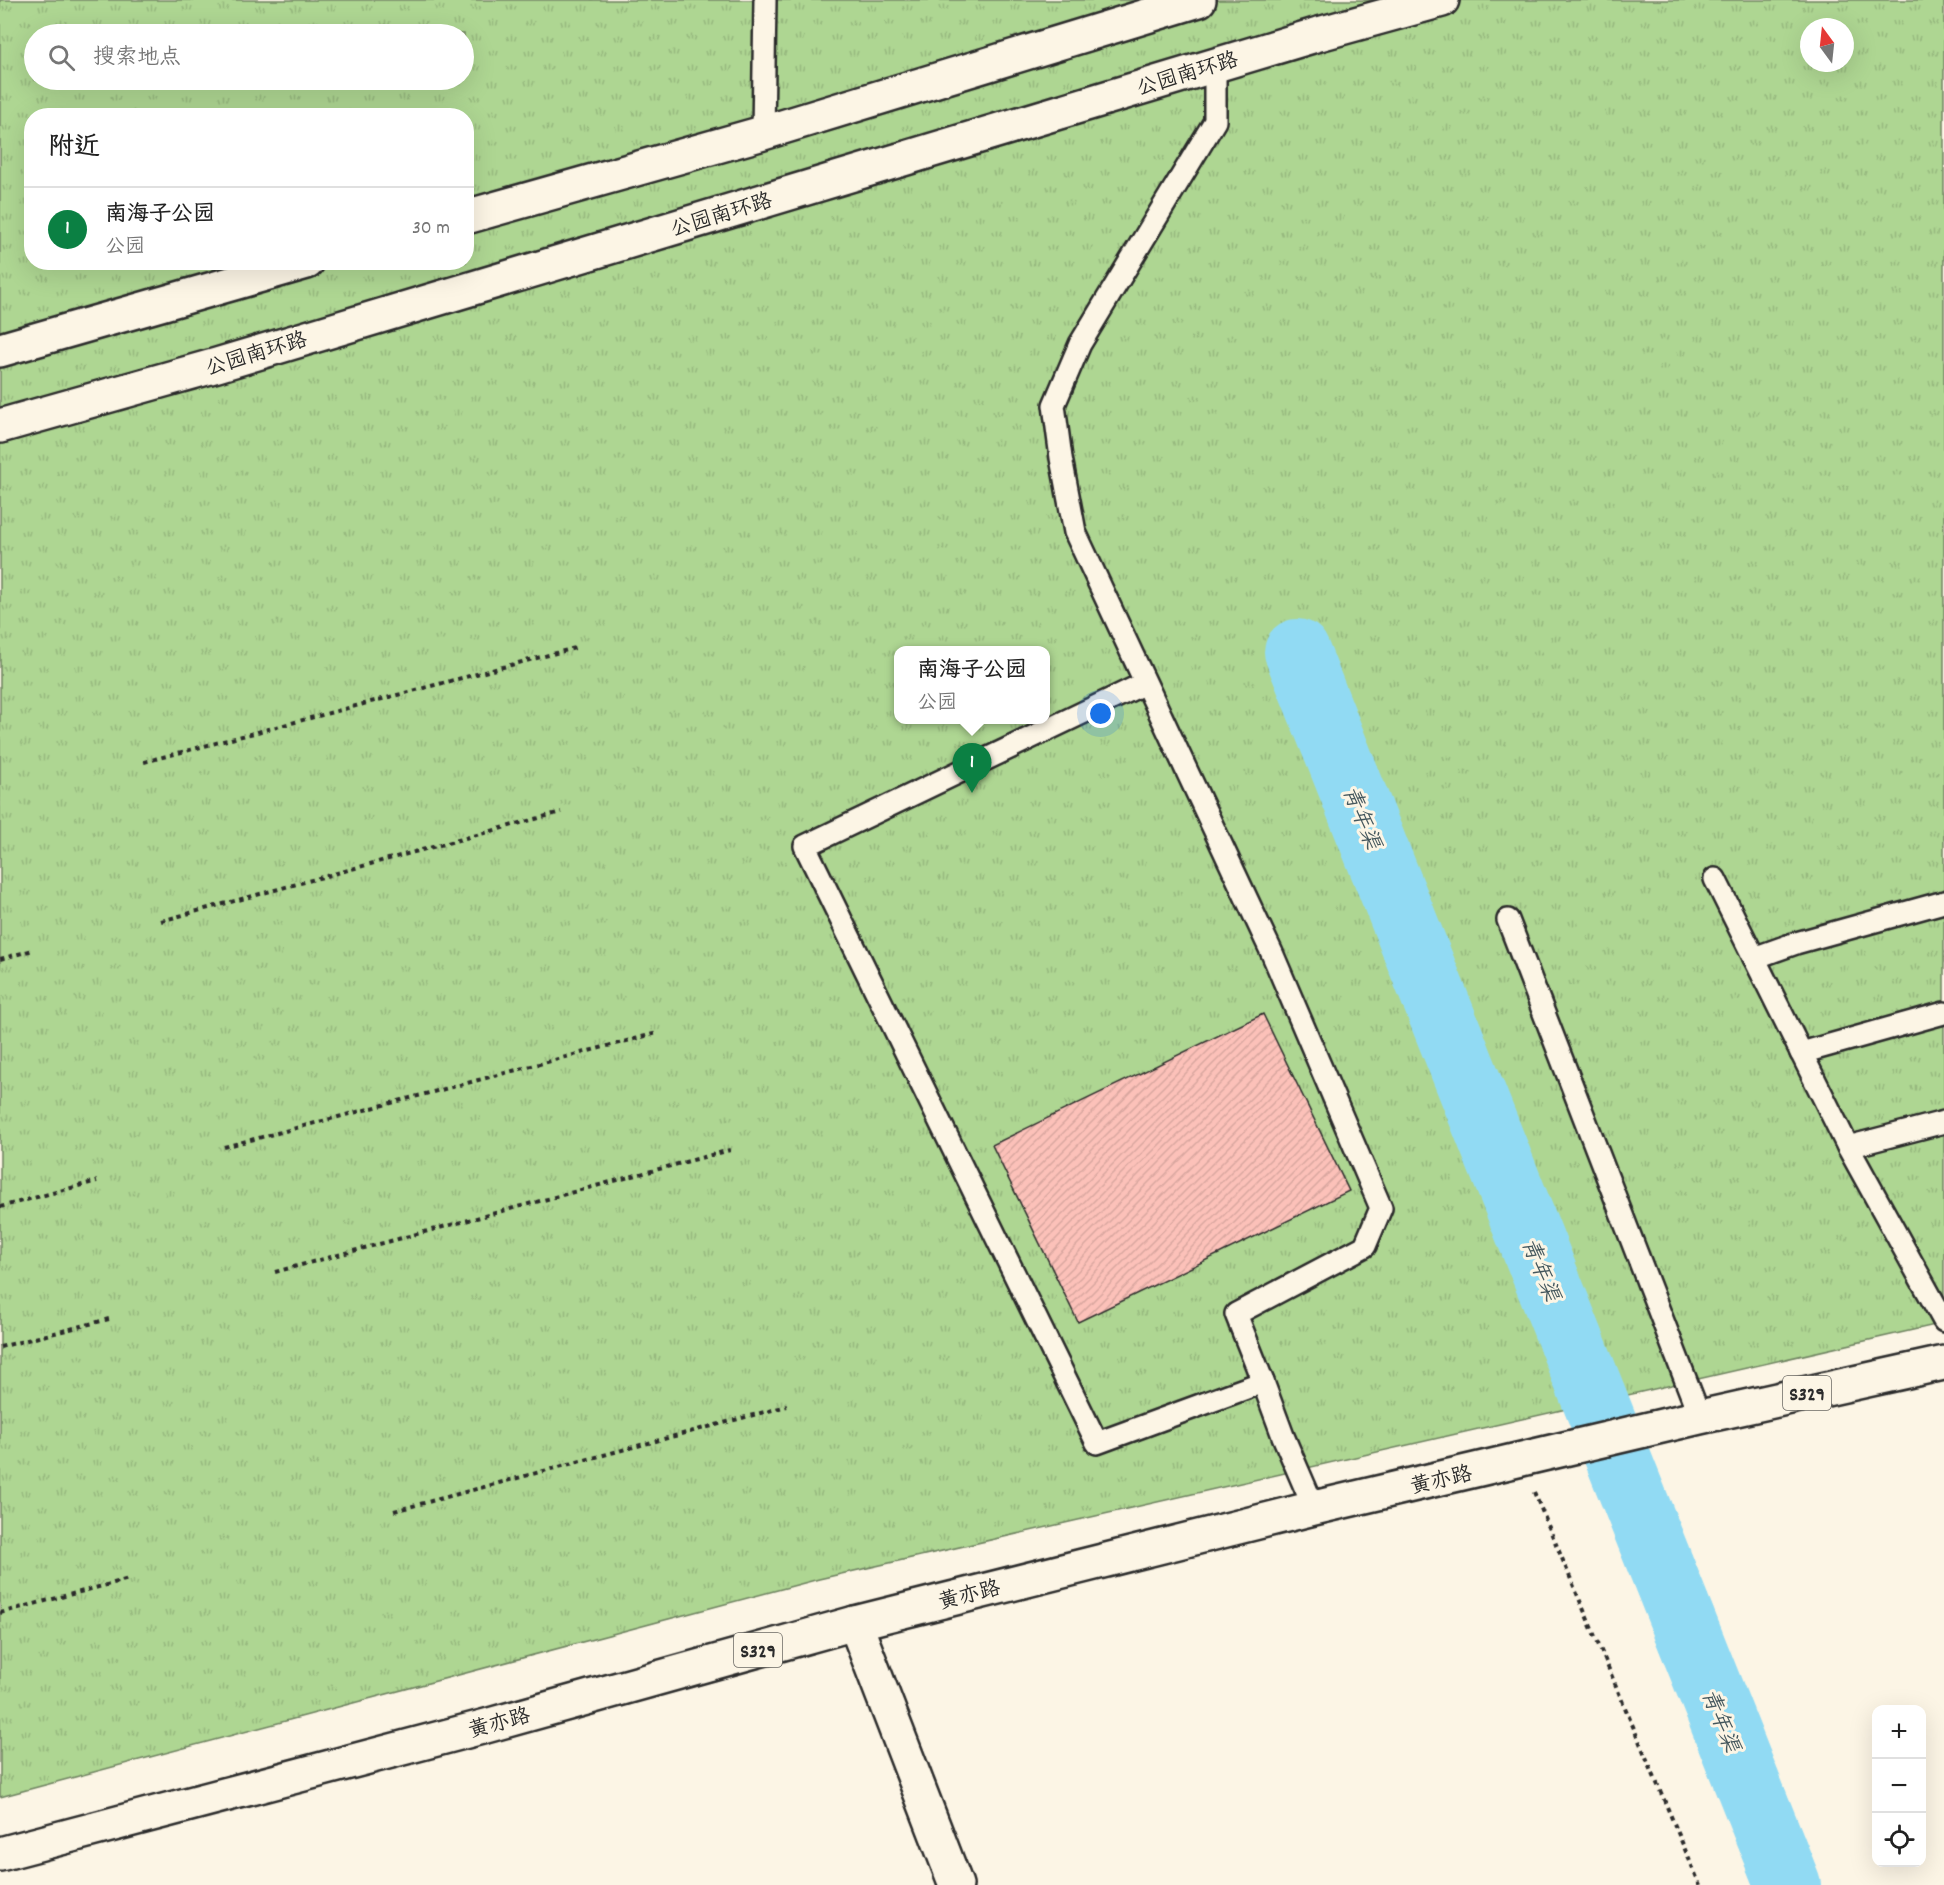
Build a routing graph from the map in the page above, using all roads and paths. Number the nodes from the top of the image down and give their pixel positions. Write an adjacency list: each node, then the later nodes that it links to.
1 (765, 0): 5 (lane)
2 (1199, 0): 5 (street)
3 (1442, 0): 4 (street, 公园南环路)
4 (1215, 65): 9 (street, 公园南环路); 11 (lane)
5 (763, 133): 6 (street)
6 (474, 215)
7 (280, 270): 8 (street)
8 (0, 350)
9 (0, 426)
10 (575, 648): 12 (path)
11 (1145, 683): 35 (lane); 35 (lane)
12 (144, 762)
13 (561, 812): 17 (path)
14 (1714, 879): 19 (lane)
15 (1944, 902): 19 (lane)
16 (1508, 920): 37 (lane)
17 (161, 921)
18 (33, 950): 20 (path)
19 (1754, 958): 23 (lane)
20 (0, 959)
21 (1944, 1013): 23 (lane)
22 (657, 1033): 25 (path)
23 (1801, 1053): 26 (lane)
24 (1944, 1122): 26 (lane)
25 (225, 1147)
26 (1848, 1147): 32 (lane)
27 (730, 1150): 30 (path)
28 (97, 1181): 29 (path)
29 (0, 1206)
30 (275, 1272)
31 (109, 1319): 33 (path)
32 (1944, 1321)
33 (0, 1347)
34 (1944, 1363): 37 (street, 黄亦路 / S329)
35 (1263, 1382): 39 (lane)
36 (787, 1406): 40 (path)
37 (1686, 1421): 38 (street, 黄亦路 / S329)
38 (1520, 1461): 39 (street, 黄亦路 / S329); 46 (path)
39 (1314, 1508): 43 (street, 黄亦路 / S329)
40 (394, 1511)
41 (129, 1579): 42 (path)
42 (0, 1613)
43 (855, 1623): 44 (street, 黄亦路 / S329); 45 (street)
44 (0, 1854)
45 (956, 1885)
46 (1700, 1885)

